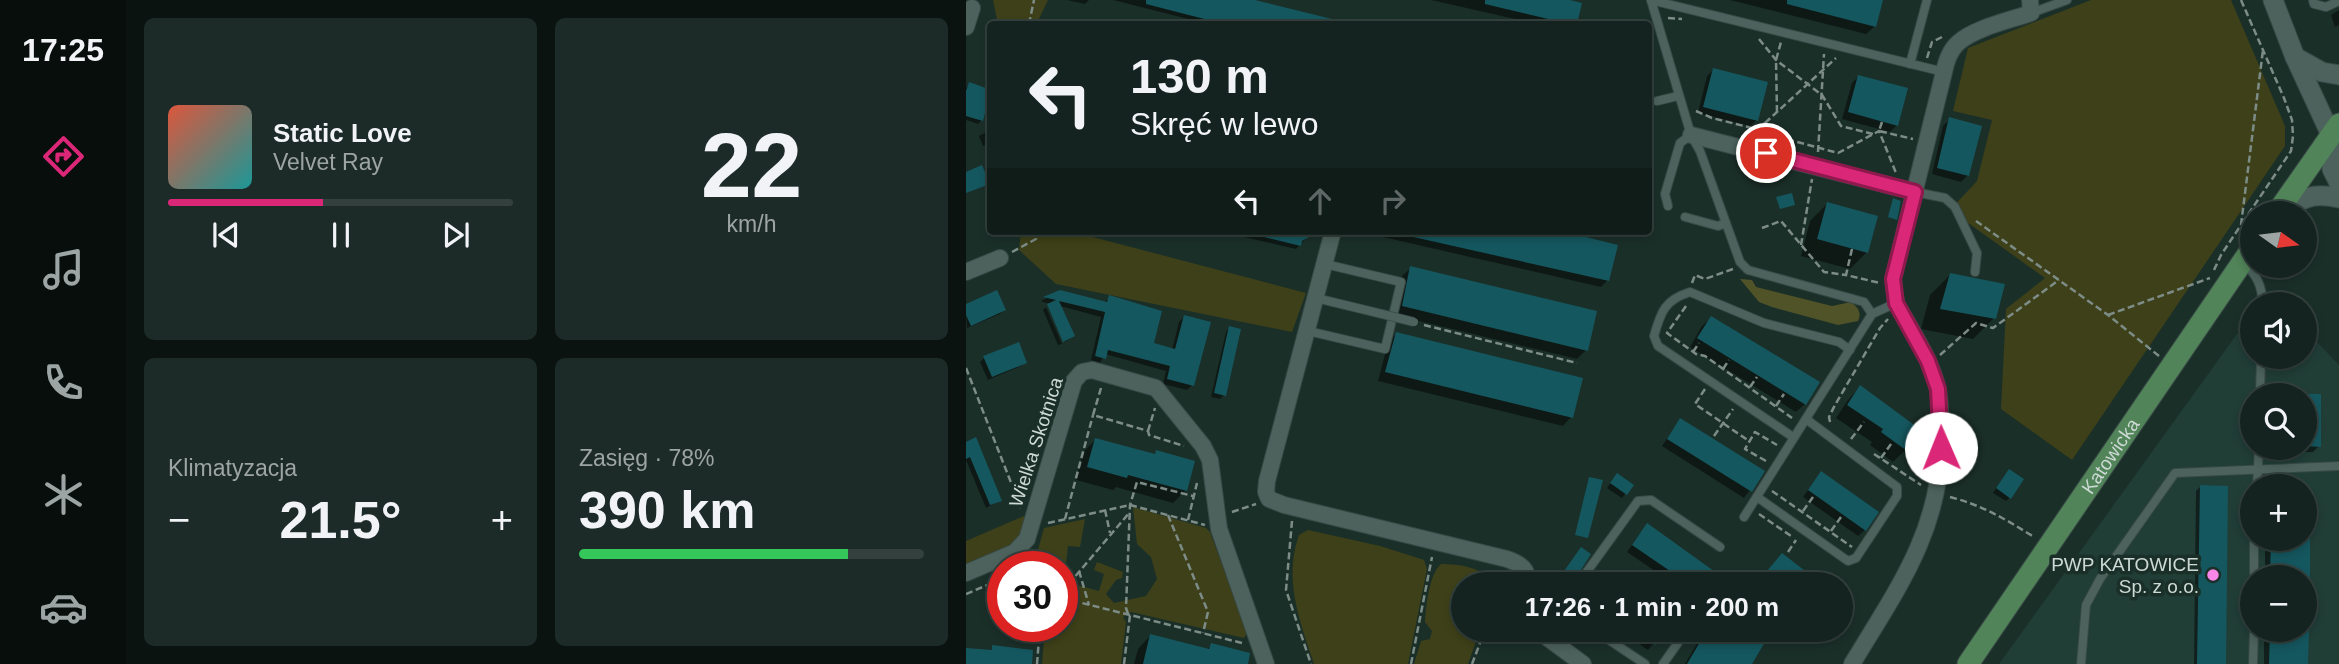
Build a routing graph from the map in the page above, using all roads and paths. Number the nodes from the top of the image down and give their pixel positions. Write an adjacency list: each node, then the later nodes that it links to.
1 (1034, 0): 11 (path)
2 (1651, 0): 18 (lane); 24 (lane)
3 (1927, 0): 18 (lane)
4 (2067, 0): 9 (lane)
5 (2241, 0): 15 (path)
6 (2273, 0): 16 (street)
7 (2313, 0): 8 (lane)
8 (2339, 2)
9 (2030, 7): 20 (street)
10 (972, 8): 12 (street)
11 (1030, 21)
12 (966, 27)
13 (1757, 36): 17 (path)
14 (1781, 42): 17 (path)
15 (2263, 50): 42 (path); 43 (path)
16 (2295, 57): 21 (street); 32 (street)
17 (1776, 60): 22 (path); 26 (path)
18 (1910, 64): 20 (lane)
19 (1823, 70): 19 (path); 22 (path); 23 (path)
20 (1944, 72): 40 (street)
21 (2339, 75)
22 (1807, 83): 23 (path); 26 (path)
23 (1822, 94): 31 (path); 35 (path)
24 (1680, 99): 25 (lane); 29 (path); 33 (lane)
25 (1657, 101)
26 (1777, 112): 28 (path)
27 (1882, 122): 30 (path)
28 (1765, 123): 29 (path); 35 (path)
29 (1756, 129): 36 (path)
30 (1880, 131): 31 (path); 34 (path); 38 (path)
31 (1873, 134): 35 (path)
32 (2336, 134): 39 (street); 44 (main road)
33 (1691, 135): 36 (street); 46 (lane); 49 (lane)
34 (1916, 140)
35 (1819, 148): 37 (path)
36 (1763, 152): 37 (street)
37 (1815, 166): 40 (street); 54 (path)
38 (1900, 178)
39 (2339, 183)
40 (1915, 192): 47 (lane); 69 (street)
41 (2339, 198): 45 (street)
42 (2244, 201)
43 (2257, 201)
44 (2287, 201)
45 (2300, 201)
46 (1668, 206)
47 (1955, 207): 61 (lane); 64 (path)
48 (1685, 217): 49 (lane)
49 (1726, 223): 58 (lane)
50 (2240, 226): 63 (path)
51 (1762, 228): 54 (path)
52 (1036, 235): 56 (path)
53 (1332, 235): 57 (street)
54 (1801, 245): 62 (path)
55 (1852, 249): 62 (path)
56 (1000, 258): 60 (street)
57 (1325, 264): 68 (street); 74 (lane)
58 (1743, 265): 67 (path); 70 (lane)
59 (2240, 267): 164 (main road, Katowicka)
60 (966, 272)
61 (1975, 272)
62 (1846, 275): 65 (path)
63 (2211, 278): 66 (path); 71 (path)
64 (2059, 280): 71 (path); 80 (path)
65 (1883, 284)
66 (2208, 285)
67 (1687, 293): 76 (lane); 77 (path); 86 (lane)
68 (1316, 298): 73 (lane, bridge); 74 (street)
69 (1896, 303): 70 (lane); 80 (street)
70 (1872, 314): 76 (lane)
71 (2108, 315): 78 (path)
72 (1888, 319): 96 (path)
73 (1414, 322): 81 (path)
74 (1308, 331): 115 (street)
75 (1699, 343): 77 (path)
76 (1850, 350): 93 (lane)
77 (1693, 352): 83 (path)
78 (2159, 356)
79 (1729, 360): 83 (path)
80 (1928, 361): 112 (street)
81 (1577, 363)
82 (966, 368): 128 (path)
83 (1723, 369): 87 (path)
84 (1106, 373): 89 (street, Wielka Skotnica); 92 (path); 128 (street, Wielka Skotnica)
85 (1757, 377): 87 (path)
86 (1710, 381): 90 (lane); 95 (path)
87 (1750, 387): 91 (path)
88 (1784, 394): 91 (path)
89 (1161, 396): 97 (path); 127 (street, Wielka Skotnica)
90 (1738, 400): 95 (path); 98 (lane)
91 (1776, 406): 98 (path)
92 (1093, 415): 97 (path); 125 (path)
93 (1806, 419): 96 (lane); 98 (lane)
94 (1864, 422): 99 (path)
95 (1723, 423): 100 (path); 101 (path)
96 (1815, 426): 137 (lane)
97 (1148, 431): 104 (path)
98 (1790, 435): 103 (path); 116 (lane)
99 (1843, 435)
100 (1714, 436)
101 (1749, 441): 103 (path); 103 (path)
102 (1891, 444): 106 (path)
103 (1778, 446)
104 (1194, 449)
105 (1871, 452): 106 (path)
106 (1881, 458): 112 (path)
107 (2258, 460): 109 (lane)
108 (2339, 466): 109 (lane)
109 (2258, 469): 110 (lane); 165 (lane)
110 (2258, 474)
111 (1197, 483): 113 (path)
112 (1937, 493): 131 (path); 163 (street)
113 (1194, 496): 117 (path); 126 (path)
114 (1814, 497): 121 (path)
115 (1269, 499): 118 (street); 127 (path)
116 (1761, 500): 121 (path); 123 (lane); 132 (path); 137 (lane)
117 (1130, 505): 119 (path); 120 (path); 122 (path)
118 (1294, 508): 133 (street); 157 (path)
119 (1105, 510): 125 (path); 130 (path)
120 (1130, 512): 130 (path); 146 (path)
121 (1802, 512): 129 (path)
122 (1168, 515): 126 (path); 147 (path)
123 (1744, 517)
124 (1841, 517): 129 (path)
125 (1065, 519): 128 (path)
126 (1188, 520): 127 (path)
127 (1218, 523): 154 (street, Wielka Skotnica)
128 (1032, 524): 141 (street, Wielka Skotnica)
129 (1831, 532): 137 (path)
130 (1110, 533): 138 (path)
131 (2035, 537)
132 (1796, 540): 134 (path); 136 (path)
133 (1435, 542): 139 (street); 158 (path)
134 (1805, 546)
135 (1720, 547): 140 (lane)
136 (1788, 552)
137 (1860, 553)
138 (1078, 571): 145 (path)
139 (1526, 572)
140 (1587, 572)
141 (966, 573)
142 (987, 585): 143 (path)
143 (966, 594)
144 (1078, 602): 145 (path)
145 (1089, 605): 146 (path)
146 (1129, 615): 147 (path); 156 (path)
147 (1203, 633): 154 (path)
148 (1039, 642): 155 (path)
149 (1480, 642): 159 (path)
150 (1556, 642): 160 (street)
151 (1612, 642): 161 (lane)
152 (1679, 642): 162 (lane)
153 (2254, 642): 166 (lane)
154 (1264, 656)
155 (1037, 664)
156 (1124, 664)
157 (1311, 664)
158 (1411, 664)
159 (1472, 664)
160 (1583, 664)
161 (1645, 664)
162 (1663, 664)
163 (1852, 664)
164 (1968, 664)
165 (2081, 664)
166 (2253, 664)

